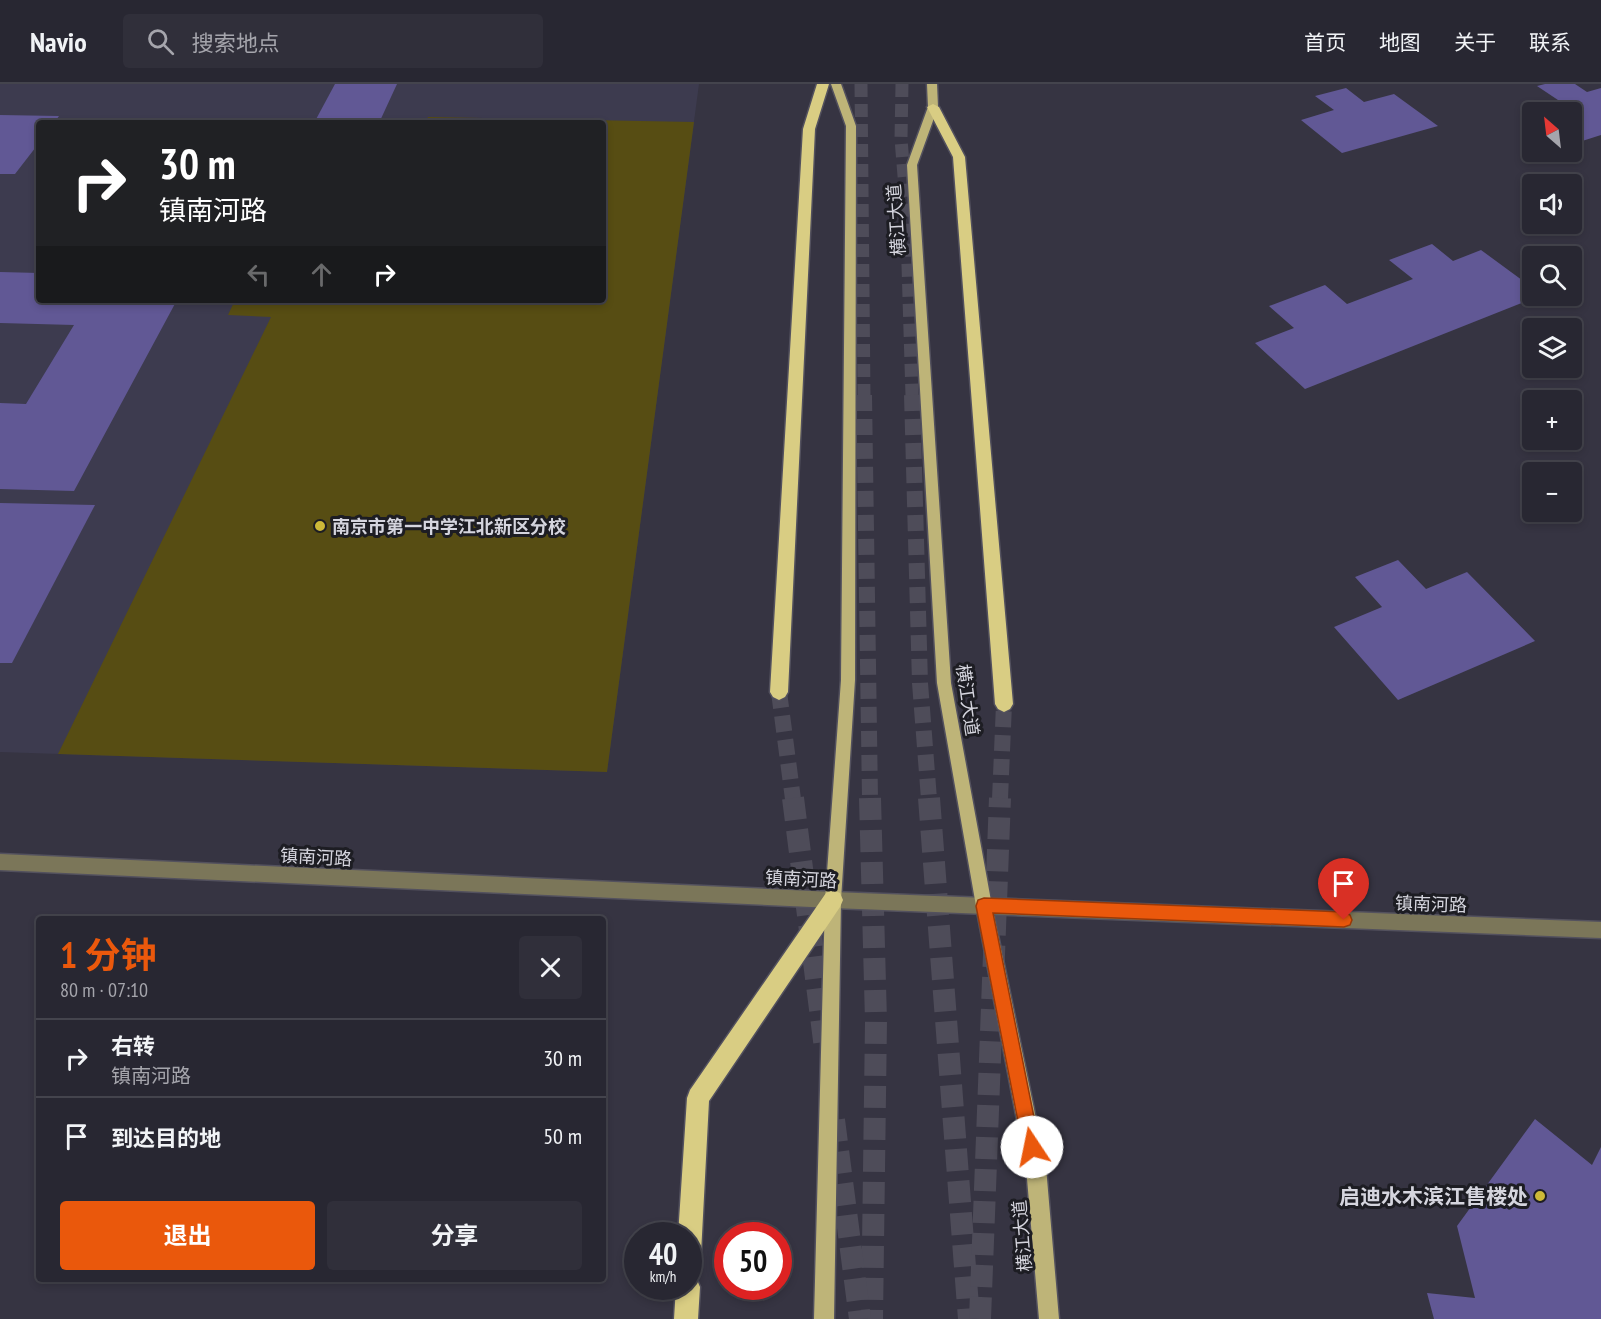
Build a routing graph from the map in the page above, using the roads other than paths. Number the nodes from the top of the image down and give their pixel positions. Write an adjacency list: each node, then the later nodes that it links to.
1 (823, 84): 5 (highway)
2 (836, 84): 8 (main road)
3 (932, 84): 4 (main road, 横江大道)
4 (933, 107): 6 (highway); 9 (main road, 横江大道)
5 (779, 692)
6 (1004, 704)
7 (0, 862): 8 (street, 镇南河路)
8 (833, 900): 9 (street, 镇南河路); 11 (highway); 14 (main road)
9 (984, 906): 10 (street, 镇南河路); 15 (main road, 横江大道)
10 (1601, 930)
11 (691, 1222)
12 (687, 1300): 13 (highway)
13 (686, 1319)
14 (824, 1319)
15 (1049, 1319)

